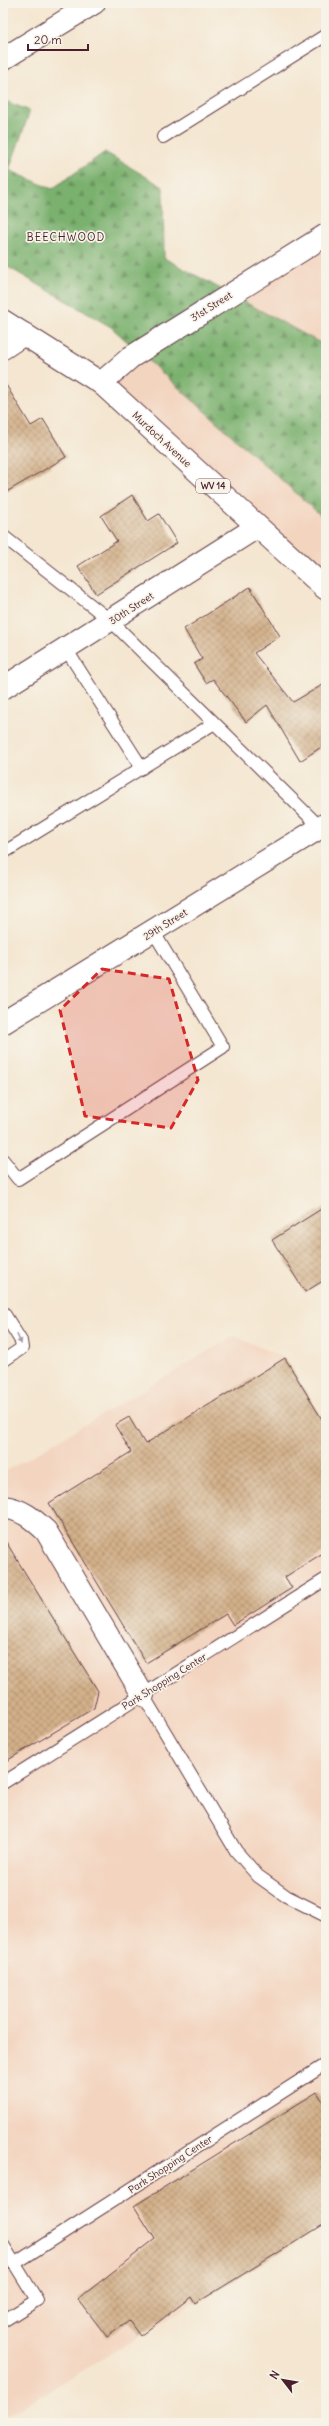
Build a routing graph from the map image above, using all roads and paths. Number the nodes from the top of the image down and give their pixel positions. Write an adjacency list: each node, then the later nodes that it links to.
1 (94, 3): 3 (street)
2 (326, 35): 4 (lane)
3 (3, 59)
4 (163, 137)
5 (326, 235): 9 (street, 31st Street)
6 (3, 321): 7 (street, Murdoch Avenue / WV 14)
7 (24, 334): 8 (street); 9 (street, Murdoch Avenue / WV 14)
8 (3, 348)
9 (101, 383): 10 (street, Murdoch Avenue / WV 14)
10 (257, 527): 12 (street, Murdoch Avenue / WV 14); 13 (street, 30th Street)
11 (3, 536): 13 (lane)
12 (326, 589)
13 (111, 621): 14 (street, 30th Street); 16 (lane)
14 (66, 649): 15 (street, 30th Street); 17 (lane)
15 (3, 688)
16 (213, 724): 17 (lane); 18 (lane)
17 (142, 768): 19 (lane)
18 (324, 828): 20 (street, 29th Street)
19 (3, 853)
20 (152, 931): 21 (street, 29th Street); 22 (lane)
21 (3, 1023)
22 (3, 1160)
23 (3, 1312): 24 (lane, one-way to 24)
24 (3, 1361)
25 (3, 1506): 27 (street)
26 (326, 1580): 27 (lane, Park Shopping Center)
27 (143, 1695): 28 (lane, Park Shopping Center); 29 (lane)
28 (3, 1783)
29 (326, 1916)
30 (326, 2064): 32 (lane, Park Shopping Center)
31 (3, 2245): 32 (lane)
32 (14, 2264): 33 (lane)
33 (3, 2321)

